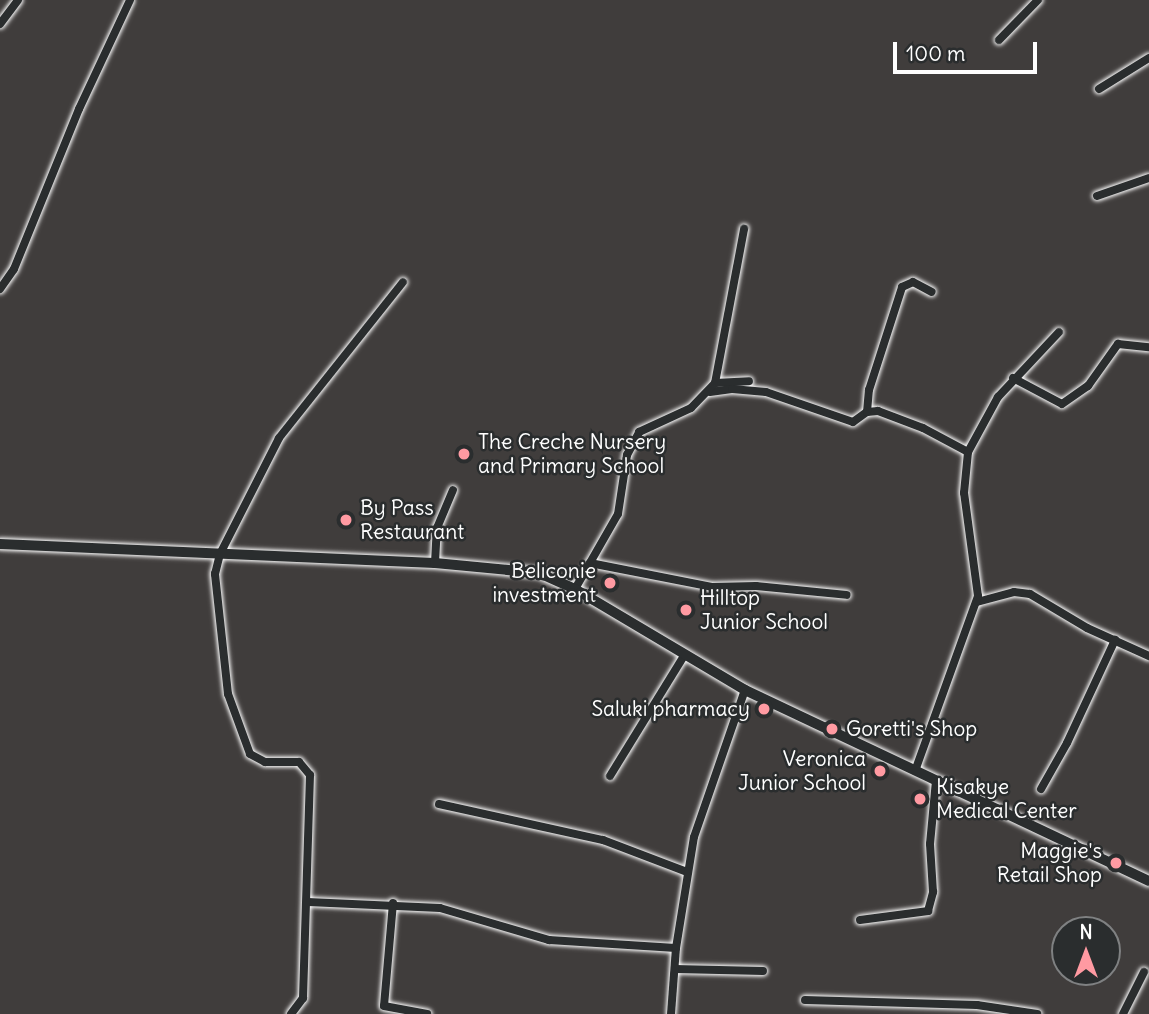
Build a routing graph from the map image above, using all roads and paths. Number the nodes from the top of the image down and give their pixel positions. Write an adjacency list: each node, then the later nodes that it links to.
1 (18, 0): 4 (street)
2 (130, 0): 12 (street)
3 (1038, 0): 5 (street)
4 (0, 24)
5 (999, 40)
6 (1149, 58): 7 (street)
7 (1099, 89)
8 (1149, 178): 9 (street)
9 (1097, 196)
10 (744, 229): 18 (street)
11 (404, 282): 24 (street)
12 (0, 289)
13 (932, 292): 20 (street)
14 (1059, 332): 16 (street)
15 (1149, 347): 16 (street)
16 (1013, 378): 21 (street)
17 (749, 381): 18 (street)
18 (715, 383): 19 (street)
19 (710, 392): 20 (street); 26 (street)
20 (867, 412): 21 (street)
21 (968, 452): 29 (street)
22 (453, 490): 25 (street)
23 (0, 544): 24 (street)
24 (220, 554): 25 (street); 41 (street)
25 (435, 562): 27 (street)
26 (590, 562): 27 (street); 28 (street)
27 (575, 589): 31 (street)
28 (847, 595)
29 (977, 602): 30 (street); 34 (street)
30 (1115, 640): 32 (street); 37 (street)
31 (685, 654): 33 (street); 35 (street)
32 (1149, 656)
33 (745, 690): 34 (street); 39 (street)
34 (915, 771): 36 (street)
35 (610, 776)
36 (936, 781): 40 (street); 43 (street)
37 (1041, 789)
38 (439, 804): 39 (street)
39 (687, 872): 44 (street)
40 (1149, 881)
41 (308, 902): 42 (street); 50 (street)
42 (393, 903): 44 (street); 51 (street)
43 (860, 920)
44 (676, 948): 45 (street)
45 (675, 969): 46 (street); 52 (street)
46 (763, 971)
47 (1144, 972): 55 (street)
48 (805, 1000): 49 (street)
49 (872, 1002): 53 (street); 54 (street)
50 (291, 1014)
51 (427, 1014)
52 (671, 1014)
53 (871, 1014)
54 (1037, 1014)
55 (1123, 1014)

